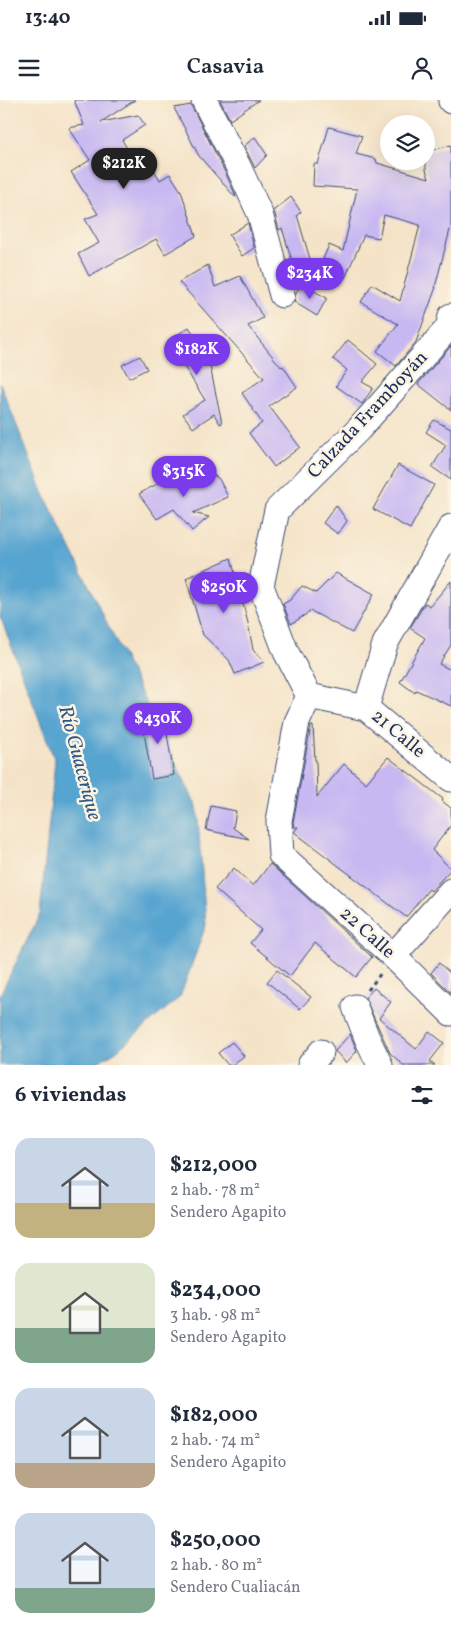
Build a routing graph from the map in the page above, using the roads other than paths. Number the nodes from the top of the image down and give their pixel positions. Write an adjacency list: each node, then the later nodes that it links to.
1 (204, 100): 2 (street)
2 (282, 295)
3 (451, 316): 5 (street, Calzada Framboyán)
4 (451, 527): 6 (street)
5 (309, 696): 6 (street, 21 Calle); 9 (street, 22 Calle)
6 (366, 708): 7 (street, 21 Calle)
7 (451, 779)
8 (451, 891): 9 (street)
9 (393, 956): 11 (street, 22 Calle)
10 (355, 1007): 12 (street)
11 (451, 1013)
12 (380, 1065)

